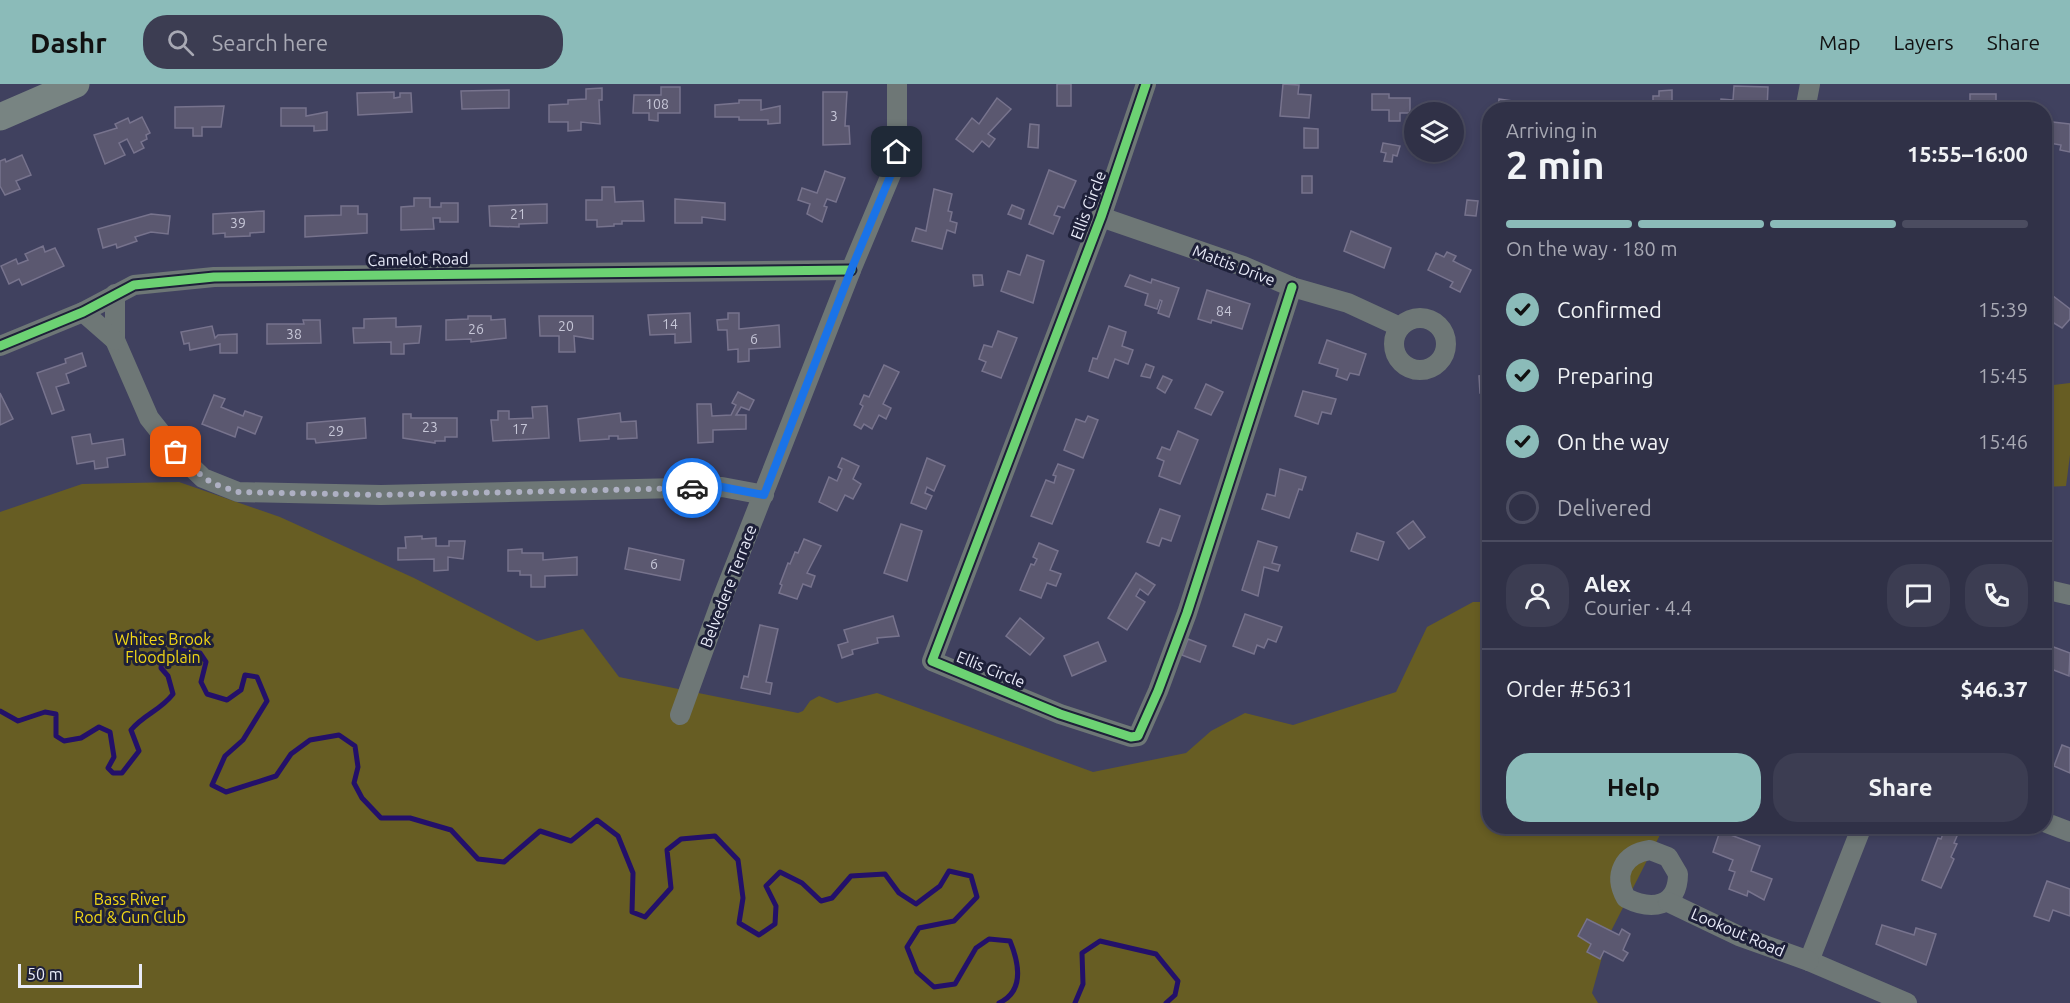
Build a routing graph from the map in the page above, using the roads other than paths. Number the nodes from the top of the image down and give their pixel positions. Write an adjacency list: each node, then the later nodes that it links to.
1 (76, 84): 6 (street)
2 (897, 84): 8 (street, Belvedere Terrace)
3 (1146, 84): 7 (street, Ellis Circle)
4 (1810, 84): 5 (street)
5 (1807, 102)
6 (0, 117)
7 (1101, 217): 9 (street, Mattis Drive); 9 (street, Ellis Circle)
8 (851, 270): 10 (street, Camelot Road); 15 (street, Belvedere Terrace)
9 (1292, 287): 12 (street, Mattis Drive)
10 (115, 294): 11 (street, Camelot Road); 13 (street)
11 (83, 312): 13 (street); 14 (street, Camelot Road)
12 (1400, 327)
13 (116, 340): 15 (street)
14 (0, 346)
15 (764, 495): 18 (street, Belvedere Terrace)
16 (2052, 591): 17 (street)
17 (2070, 596)
18 (680, 715)
19 (2052, 825): 20 (street)
20 (2070, 832)
21 (1859, 834): 23 (street)
22 (1668, 902): 23 (street, Lookout Road)
23 (1809, 961): 24 (street, Lookout Road)
24 (1907, 1003)

